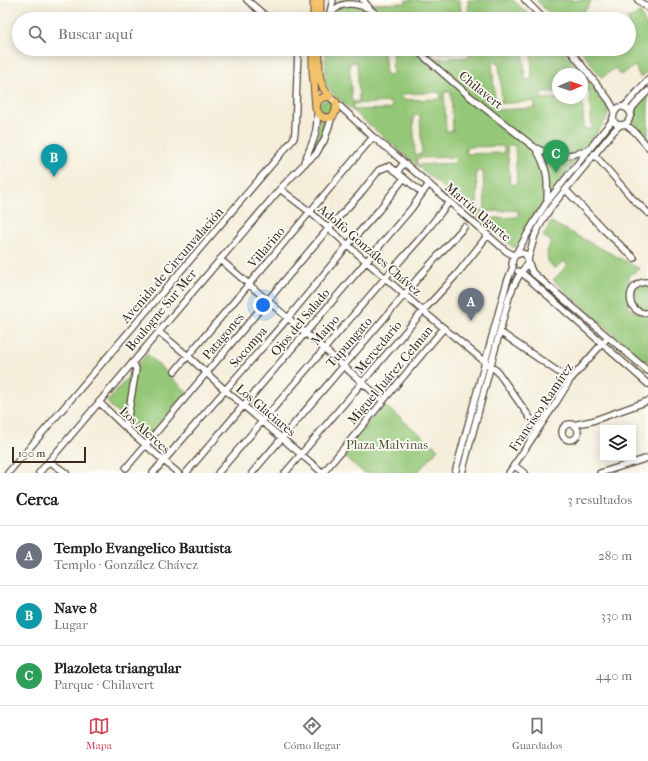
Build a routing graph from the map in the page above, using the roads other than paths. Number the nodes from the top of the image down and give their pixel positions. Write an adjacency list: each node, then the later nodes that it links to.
1 (247, 0): 11 (street)
2 (314, 0): 12 (main road)
3 (320, 0): 13 (main road)
4 (333, 0): 14 (street)
5 (358, 0): 10 (street)
6 (363, 0): 10 (street)
7 (525, 0): 17 (street)
8 (638, 0): 9 (street)
9 (648, 8)
10 (370, 9): 15 (street); 16 (street)
11 (261, 12)
12 (314, 12)
13 (320, 12)
14 (330, 12)
15 (332, 12)
16 (374, 12)
17 (537, 12)
18 (298, 56): 105 (street, Avenida de Circunvalación)
19 (313, 56): 26 (main road, Boulogne Sur Mer)
20 (319, 56): 25 (main road)
21 (423, 56): 35 (street, Chilavert)
22 (574, 56): 27 (street)
23 (648, 80): 27 (street)
24 (648, 91): 30 (street)
25 (333, 100): 26 (main road); 28 (street, Martín Ugarte); 29 (main road)
26 (317, 109): 29 (main road); 40 (street, Boulogne Sur Mer)
27 (619, 109): 30 (street); 31 (street)
28 (344, 111): 29 (street); 34 (street, Martín Ugarte)
29 (333, 116): 40 (street, Boulogne Sur Mer)
30 (630, 116): 32 (street); 33 (street)
31 (613, 118): 32 (street); 37 (street)
32 (622, 124): 33 (street); 38 (street)
33 (635, 132): 36 (street)
34 (373, 138): 39 (street, Martín Ugarte); 49 (street, Villarino)
35 (534, 147): 37 (street, Chilavert); 48 (street, Chilavert)
36 (648, 147)
37 (589, 150): 48 (street)
38 (594, 154): 45 (street); 50 (street)
39 (404, 163): 41 (street); 43 (street, Martín Ugarte)
40 (303, 165): 44 (street, Boulogne Sur Mer)
41 (397, 172): 42 (street); 52 (street, Patagones)
42 (404, 178): 46 (street); 54 (street, Socompa)
43 (428, 184): 46 (street, Ojos del Salado); 47 (street, Martín Ugarte)
44 (280, 189): 49 (street, Adolfo Gonzáles Chávez); 58 (street, Boulogne Sur Mer)
45 (566, 190): 56 (street); 57 (street)
46 (422, 193): 59 (street, Ojos del Salado)
47 (449, 202): 53 (street, Martín Ugarte); 62 (street, Maipo)
48 (547, 202): 55 (street)
49 (310, 212): 52 (street, Adolfo Gonzáles Chávez); 64 (street, Villarino)
50 (648, 213)
51 (464, 227): 65 (street, Tupungato)
52 (328, 229): 54 (street, Adolfo Gonzáles Chávez); 66 (street, Patagones)
53 (488, 235): 55 (street, Martín Ugarte); 67 (street, Mercedario)
54 (347, 246): 59 (street, Adolfo Gonzáles Chávez); 69 (street, Socompa)
55 (515, 256): 57 (street, Martín Ugarte); 60 (street)
56 (634, 258)
57 (528, 259): 61 (street); 74 (street)
58 (220, 260): 64 (street); 71 (street, Boulogne Sur Mer)
59 (366, 261): 62 (street, Adolfo Gonzáles Chávez); 73 (street, Ojos del Salado)
60 (513, 267): 61 (street); 79 (street)
61 (521, 272): 72 (street); 75 (street)
62 (385, 278): 65 (street, Adolfo Gonzáles Chávez); 76 (street, Maipo)
63 (648, 282): 68 (street)
64 (249, 285): 66 (street); 77 (street, Villarino)
65 (405, 294): 67 (street, Adolfo Gonzáles Chávez); 80 (street, Tupungato)
66 (267, 301): 69 (street); 84 (street, Patagones)
67 (423, 311): 70 (street, Adolfo Gonzáles Chávez); 86 (street, Mercedario)
68 (648, 313)
69 (288, 318): 73 (street); 88 (street, Socompa)
70 (444, 328): 79 (street, Adolfo Gonzáles Chávez); 89 (street, Miguel Juárez Celman)
71 (159, 332): 77 (street, Los Glaciares); 78 (street, Boulogne Sur Mer)
72 (500, 332): 81 (street); 85 (street)
73 (306, 333): 76 (street); 92 (street, Ojos del Salado)
74 (608, 336): 75 (street, Francisco Ramírez); 83 (street)
75 (602, 344): 85 (street, Francisco Ramírez); 87 (street)
76 (324, 349): 80 (street); 93 (street, Maipo)
77 (188, 356): 82 (street, Villarino); 84 (street, Los Glaciares)
78 (133, 362): 91 (street, Boulogne Sur Mer); 95 (street)
79 (484, 362): 81 (street, Adolfo Gonzáles Chávez); 115 (street)
80 (344, 366): 86 (street); 97 (street, Tupungato)
81 (490, 366): 96 (street, Adolfo Gonzáles Chávez); 116 (street)
82 (175, 370)
83 (648, 371)
84 (206, 373): 88 (street, Los Glaciares); 98 (street, Patagones)
85 (570, 380): 96 (street, Francisco Ramírez)
86 (362, 382): 89 (street); 99 (street, Mercedario)
87 (648, 384)
88 (225, 390): 92 (street, Los Glaciares); 102 (street, Socompa)
89 (383, 401): 114 (street, Miguel Juárez Celman)
90 (648, 401): 94 (street)
91 (99, 402): 95 (street, Los Alerces); 101 (street, Boulogne Sur Mer)
92 (244, 405): 93 (street, Los Glaciares); 110 (street, Ojos del Salado)
93 (263, 421): 97 (street, Los Glaciares); 111 (street, Maipo)
94 (574, 425)
95 (126, 428): 98 (street, Los Alerces)
96 (538, 429): 103 (street, Francisco Ramírez)
97 (282, 438): 99 (street, Los Glaciares); 112 (street, Tupungato)
98 (146, 446): 102 (street, Los Alerces); 104 (street, Patagones)
99 (301, 454): 113 (street, Mercedario); 114 (street, Los Glaciares)
100 (648, 458): 119 (street)
101 (49, 461): 106 (street, Boulogne Sur Mer); 107 (street)
102 (163, 461): 108 (street, Socompa); 109 (street, Los Alerces)
103 (514, 465): 117 (street, Francisco Ramírez); 118 (street)
104 (126, 468)
105 (8, 473)
106 (39, 473)
107 (66, 473)
108 (153, 473)
109 (178, 473)
110 (186, 473)
111 (218, 473)
112 (252, 473)
113 (285, 473)
114 (323, 473)
115 (454, 473)
116 (462, 473)
117 (509, 473)
118 (524, 473)
119 (600, 473)

